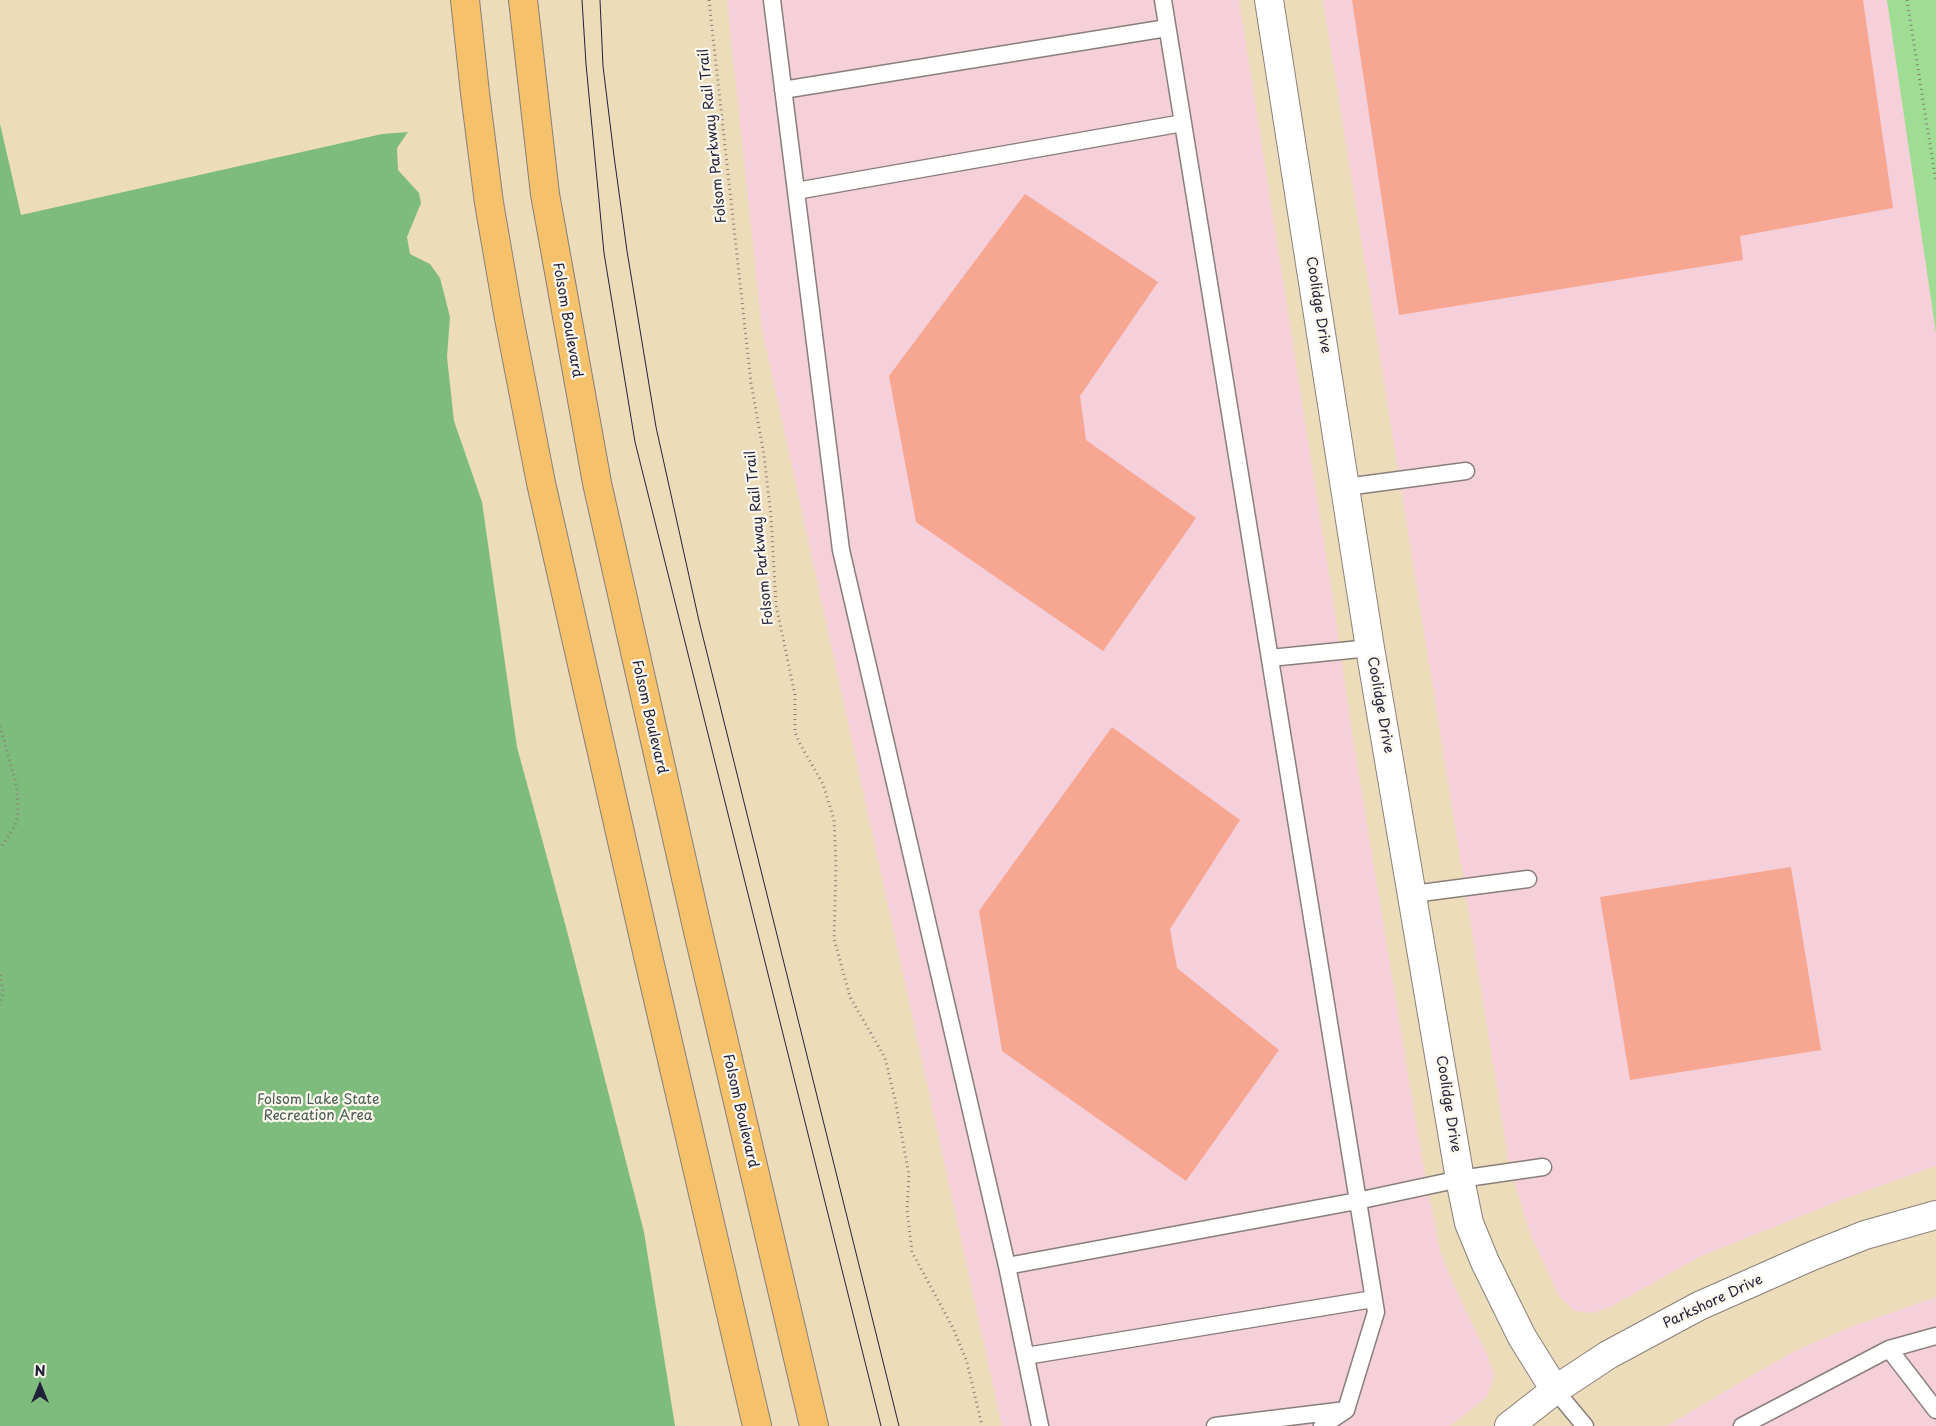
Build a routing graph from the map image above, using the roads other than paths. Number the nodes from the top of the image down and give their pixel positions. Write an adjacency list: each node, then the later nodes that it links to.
1 (466, 0): 28 (main road)
2 (523, 0): 29 (main road, Folsom Boulevard)
3 (774, 0): 7 (lane)
4 (1163, 0): 6 (lane)
5 (1269, 0): 11 (street, Coolidge Drive)
6 (1168, 28): 7 (lane); 8 (lane)
7 (783, 90): 9 (lane)
8 (1183, 123): 9 (lane); 13 (lane)
9 (796, 191): 20 (lane)
10 (1466, 471): 11 (lane)
11 (1346, 487): 12 (street, Coolidge Drive)
12 (1370, 648): 13 (lane); 15 (street, Coolidge Drive)
13 (1270, 658): 18 (lane)
14 (1528, 879): 15 (lane)
15 (1413, 894): 17 (street, Coolidge Drive)
16 (1543, 1167): 17 (lane)
17 (1460, 1179): 18 (lane); 25 (street, Coolidge Drive)
18 (1357, 1201): 20 (lane); 21 (lane)
19 (1936, 1215): 25 (street, Parkshore Drive)
20 (1007, 1266): 24 (lane)
21 (1374, 1299): 24 (lane); 26 (lane)
22 (1936, 1336): 23 (lane)
23 (1889, 1349): 27 (lane); 35 (lane)
24 (1026, 1356): 30 (lane)
25 (1555, 1390): 33 (street, Parkshore Drive); 34 (lane)
26 (1346, 1410): 31 (lane); 32 (lane)
27 (1936, 1410)
28 (756, 1426)
29 (814, 1426)
30 (1040, 1426)
31 (1215, 1426)
32 (1322, 1426)
33 (1509, 1426)
34 (1586, 1426)
35 (1742, 1426)

